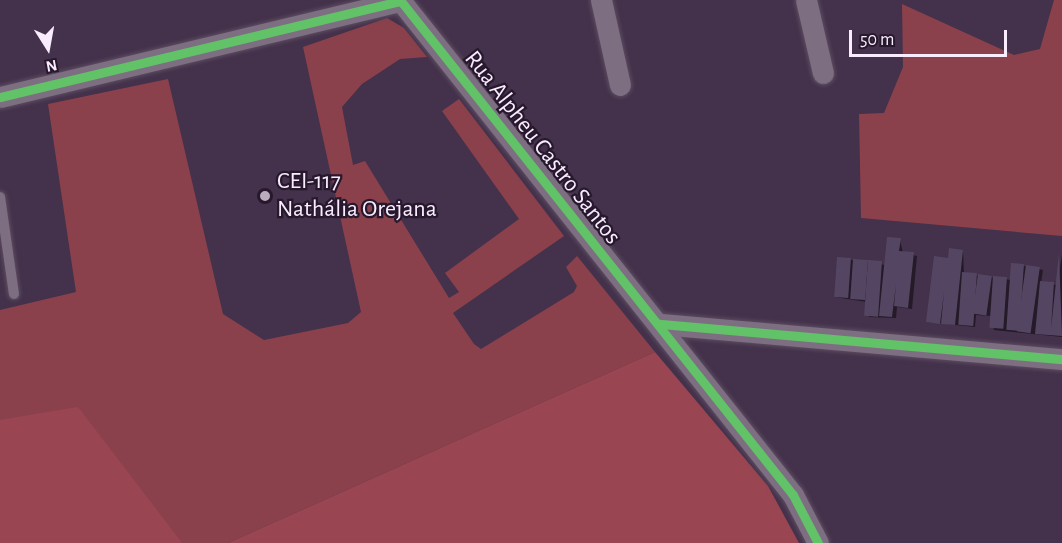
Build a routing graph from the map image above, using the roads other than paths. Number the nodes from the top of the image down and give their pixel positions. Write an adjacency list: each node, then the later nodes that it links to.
1 (601, 0): 5 (street)
2 (806, 0): 4 (street)
3 (400, 1): 6 (street, Rua Alpheu Castro Santos); 9 (street, Rua Alpheu Castro Santos)
4 (823, 73)
5 (620, 85)
6 (0, 97)
7 (0, 197): 8 (lane)
8 (14, 294)
9 (660, 324): 10 (street); 11 (street, Rua Alpheu Castro Santos)
10 (1062, 359)
11 (818, 543)

